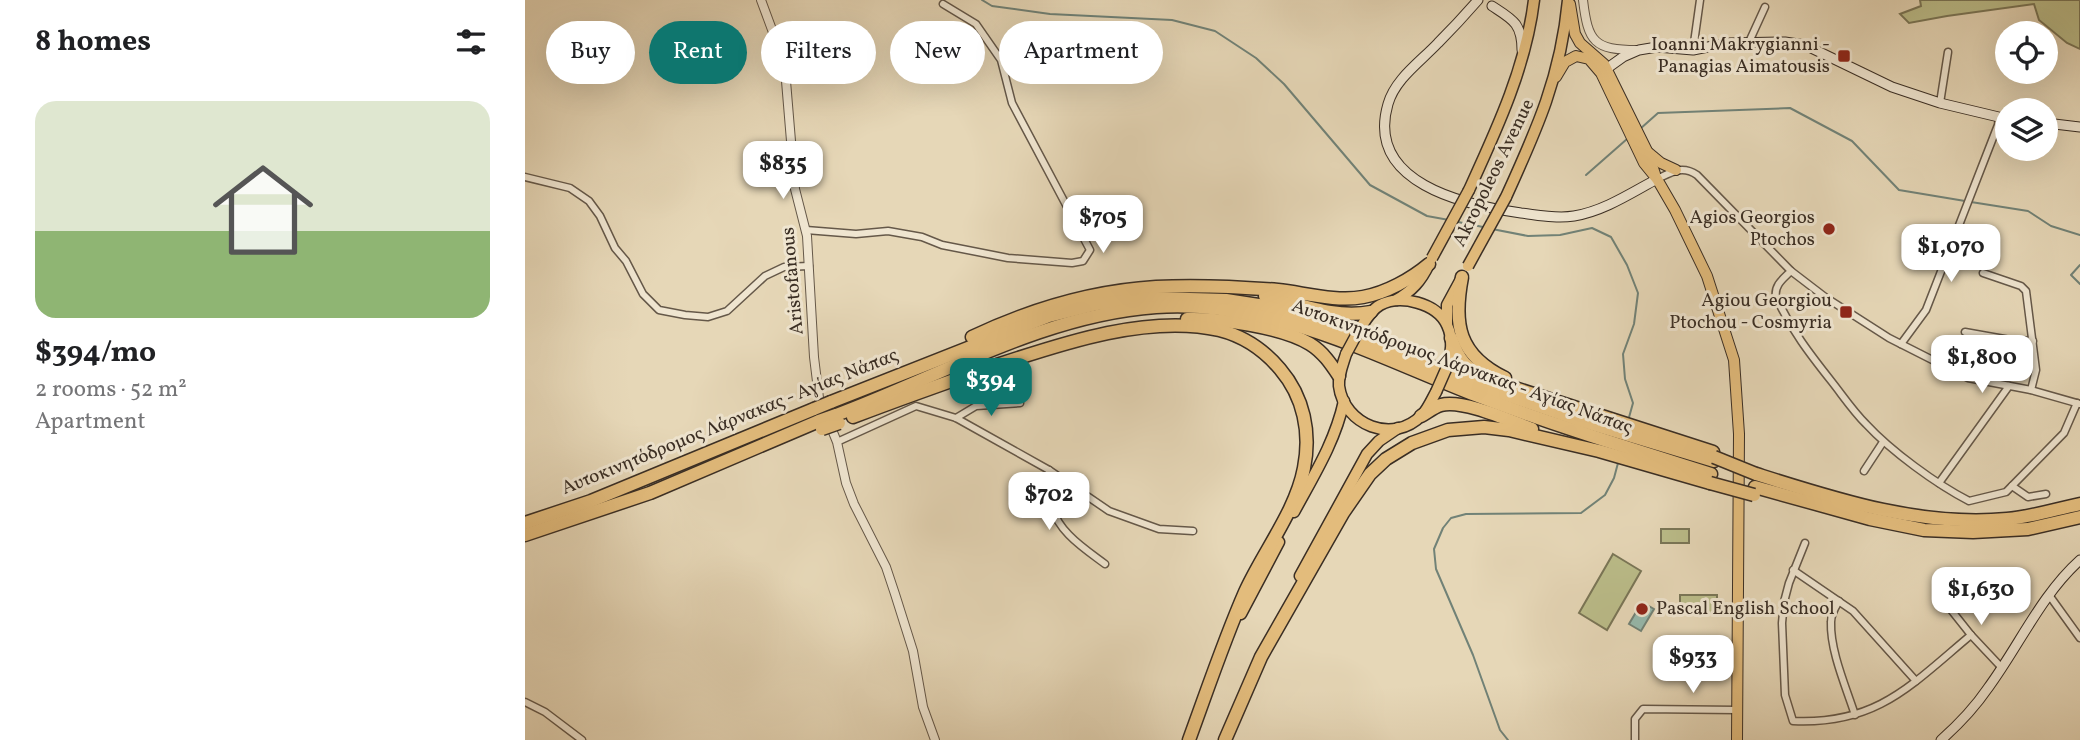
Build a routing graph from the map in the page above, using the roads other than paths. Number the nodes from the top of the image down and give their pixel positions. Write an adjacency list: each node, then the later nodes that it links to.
1 (761, 0): 27 (street, Aristofanous)
2 (1479, 0): 8 (main road); 26 (main road)
3 (1569, 0): 15 (main road); 16 (highway, Akropoleos Avenue)
4 (1583, 0): 11 (street)
5 (1700, 0): 12 (street)
6 (1534, 3): 8 (main road); 14 (highway, Akropoleos Avenue)
7 (943, 4): 27 (street)
8 (1492, 6): 14 (main road)
9 (1765, 7): 10 (street)
10 (1749, 42): 12 (main road); 17 (main road)
11 (1639, 50): 12 (main road); 15 (main road)
12 (1693, 50)
13 (1948, 52): 17 (street)
14 (1522, 59): 28 (highway, Akropoleos Avenue, bridge)
15 (1604, 71): 16 (main road); 21 (main road)
16 (1554, 81): 30 (highway, Akropoleos Avenue, bridge)
17 (1940, 103): 18 (main road)
18 (1995, 116)
19 (2058, 124): 20 (main road)
20 (2080, 127)
21 (1634, 133): 23 (main road); 26 (main road)
22 (1995, 133): 40 (street)
23 (1648, 153): 24 (main road); 26 (main road)
24 (1676, 170): 26 (street); 31 (street)
25 (525, 177): 29 (street)
26 (1657, 179): 86 (main road)
27 (806, 230): 29 (street, Aristofanous)
28 (1430, 261): 33 (highway); 34 (highway, Akropoleos Avenue)
29 (810, 266): 50 (street, Aristofanous)
30 (1465, 271): 36 (highway, Akropoleos Avenue); 45 (highway)
31 (1791, 271): 40 (street); 56 (street)
32 (1983, 273): 39 (street)
33 (1230, 289): 35 (highway); 41 (highway)
34 (1396, 300): 35 (highway); 36 (highway)
35 (1371, 312): 42 (highway, bridge)
36 (1447, 324): 38 (highway)
37 (1965, 332): 39 (street)
38 (1451, 338): 45 (highway); 51 (highway, bridge)
39 (2033, 341): 44 (street)
40 (1901, 344): 43 (street)
41 (913, 369): 50 (highway, Αυτοκινητόδρομος Λάρνακας - Αγίας Νάπας); 58 (highway, Αυτοκινητόδρομος Λάρνακας - Αγίας Νάπας)
42 (1339, 376): 46 (highway); 49 (highway)
43 (2009, 386): 44 (street); 63 (street)
44 (2031, 390): 48 (street)
45 (1550, 400): 58 (highway)
46 (1344, 401): 54 (highway); 81 (highway)
47 (1020, 403): 52 (street)
48 (2078, 404): 64 (street)
49 (853, 409): 53 (highway, Αυτοκινητόδρομος Λάρνακας - Αγίας Νάπας); 61 (highway, Αυτοκινητόδρομος Λάρνακας - Αγίας Νάπας)
50 (821, 412): 53 (highway, bridge); 55 (street, Aristofanous); 69 (highway, Αυτοκινητόδρομος Λάρνακας - Αγίας Νάπας); 71 (highway, Αυτοκινητόδρομος Λάρνακας - Αγίας Νάπας)
51 (1422, 416): 54 (highway); 57 (highway)
52 (957, 418): 55 (street); 59 (street)
53 (838, 419): 81 (highway)
54 (1398, 428): 82 (highway)
55 (837, 442): 89 (street, Aristofanous)
56 (1883, 442): 60 (street); 63 (street)
57 (1599, 451): 61 (highway); 82 (highway)
58 (1714, 457): 62 (highway)
59 (1049, 470): 70 (street); 74 (street)
60 (1864, 471)
61 (1710, 478): 62 (highway, Αυτοκινητόδρομος Λάρνακας - Αγίας Νάπας)
62 (1755, 481): 68 (highway); 68 (highway, Αυτοκινητόδρομος Λάρνακας - Αγίας Νάπας)
63 (1939, 483): 64 (street)
64 (2012, 486): 65 (street)
65 (2046, 494)
66 (2080, 504): 68 (highway, Αυτοκινητόδρομος Λάρνακας - Αγίας Νάπας)
67 (2080, 517): 68 (highway, Αυτοκινητόδρομος Λάρνακας - Αγίας Νάπας)
68 (2027, 522)
69 (525, 523)
70 (1193, 531)
71 (525, 535)
72 (1805, 543): 75 (street)
73 (2080, 560): 76 (main road)
74 (1105, 564)
75 (1793, 570): 77 (street); 87 (street)
76 (2049, 596): 80 (street); 83 (main road)
77 (1839, 601): 84 (street); 87 (street)
78 (1944, 601): 79 (street)
79 (1971, 635): 83 (street); 84 (street)
80 (2080, 638)
81 (1224, 648): 90 (highway)
82 (1261, 657): 91 (highway)
83 (2002, 668): 94 (main road)
84 (1916, 681): 87 (street)
85 (525, 702): 88 (street)
86 (1737, 710): 92 (street); 93 (main road)
87 (1855, 715)
88 (582, 740)
89 (935, 740)
90 (1189, 740)
91 (1225, 740)
92 (1635, 740)
93 (1737, 740)
94 (1941, 740)

